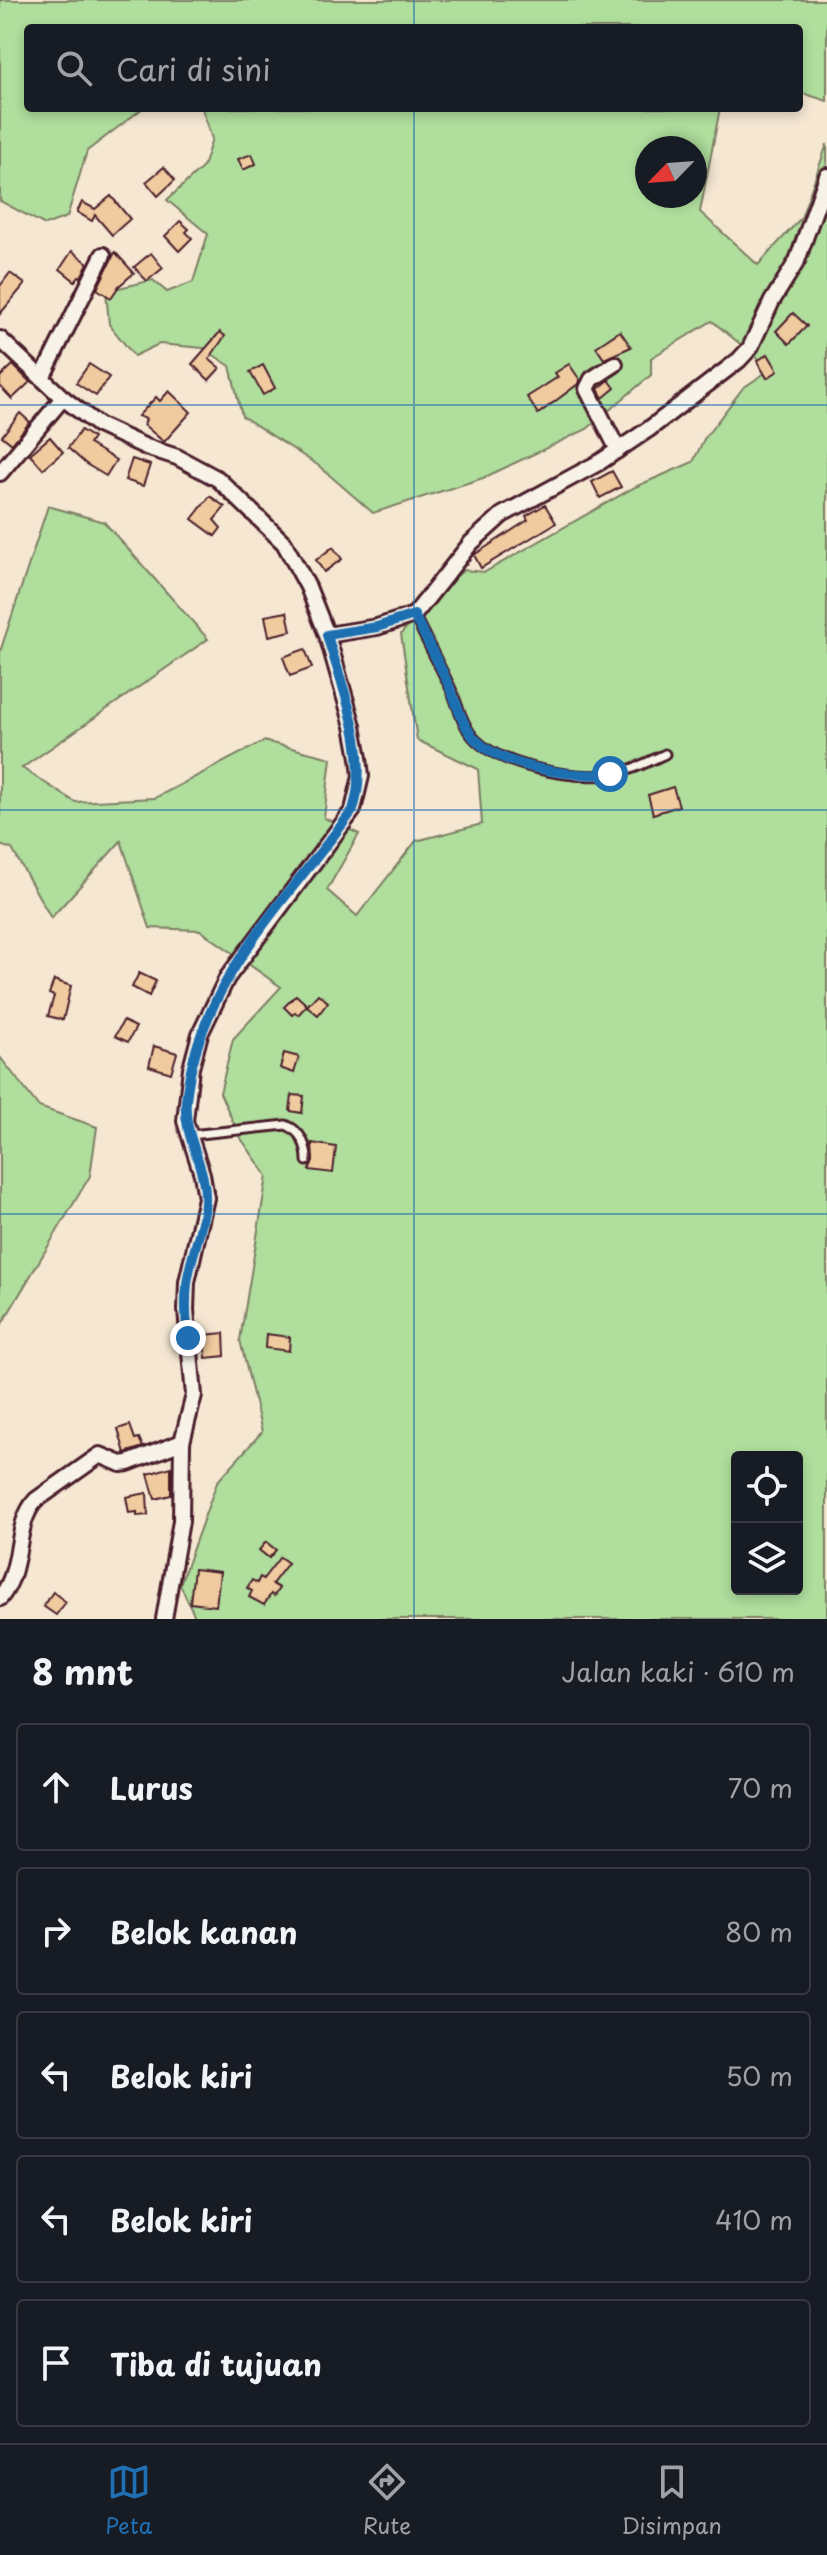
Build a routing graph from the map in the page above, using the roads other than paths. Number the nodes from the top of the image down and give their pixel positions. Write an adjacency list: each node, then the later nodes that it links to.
1 (827, 176): 7 (street)
2 (103, 255): 5 (street)
3 (0, 339): 5 (street)
4 (615, 364): 7 (street)
5 (42, 378): 6 (street)
6 (63, 398): 8 (street); 10 (street)
7 (618, 450): 9 (street)
8 (0, 473)
9 (414, 615): 10 (street); 11 (lane)
10 (327, 635): 12 (street)
11 (665, 754)
12 (188, 1135): 13 (lane); 14 (street)
13 (307, 1161)
14 (182, 1442): 15 (street); 16 (street)
15 (0, 1598)
16 (164, 1619)

